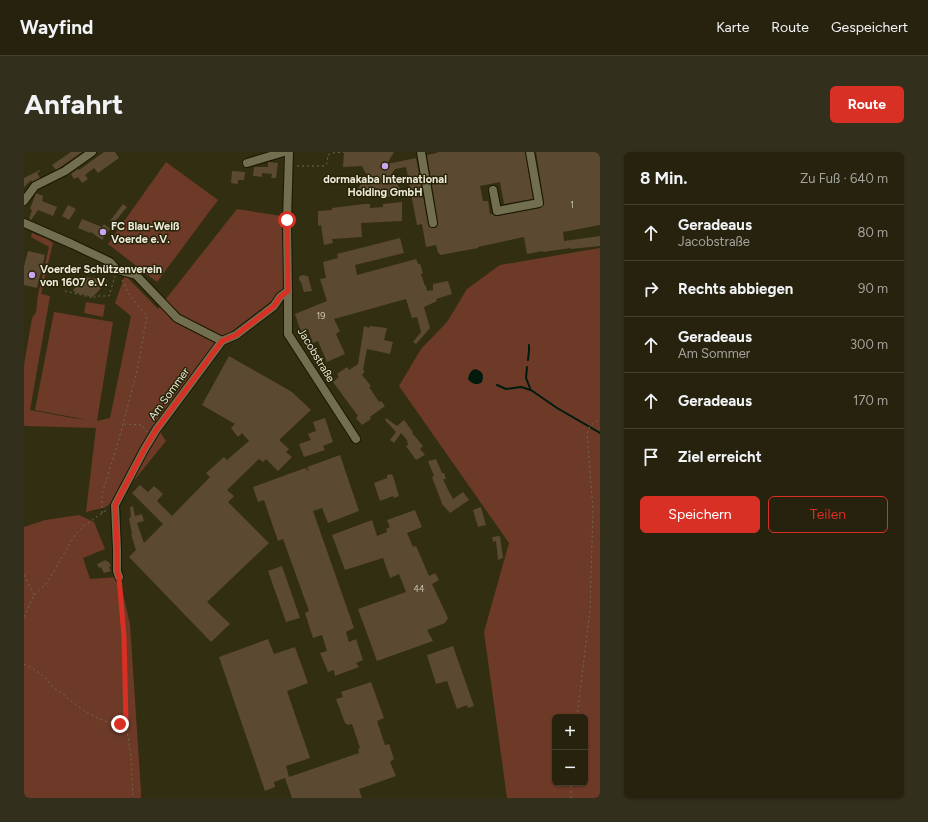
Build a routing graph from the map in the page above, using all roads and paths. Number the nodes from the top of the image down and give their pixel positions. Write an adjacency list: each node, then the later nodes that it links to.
1 (92, 152): 10 (street)
2 (284, 152): 7 (street)
3 (289, 152): 8 (street, Jacobstraße)
4 (345, 152): 8 (path)
5 (421, 152): 12 (street)
6 (530, 152): 9 (street)
7 (247, 163)
8 (288, 165): 15 (street, Jacobstraße)
9 (493, 190)
10 (24, 201)
11 (24, 223): 13 (street)
12 (433, 223)
13 (117, 269): 14 (path); 16 (street); 18 (path)
14 (65, 291)
15 (288, 291): 16 (street); 20 (street, Jacobstraße)
16 (222, 341): 19 (street, Am Sommer)
17 (600, 422): 28 (path)
18 (123, 424): 19 (path); 22 (path)
19 (152, 438): 21 (street, Am Sommer)
20 (356, 439)
21 (115, 505): 22 (path); 24 (street)
22 (102, 513): 25 (path)
23 (24, 575): 25 (path)
24 (119, 577): 29 (path)
25 (34, 595): 26 (path)
26 (24, 617)
27 (24, 664): 29 (path)
28 (577, 714)
29 (126, 723): 31 (path)
30 (571, 786): 32 (path)
31 (133, 798)
32 (571, 798)

